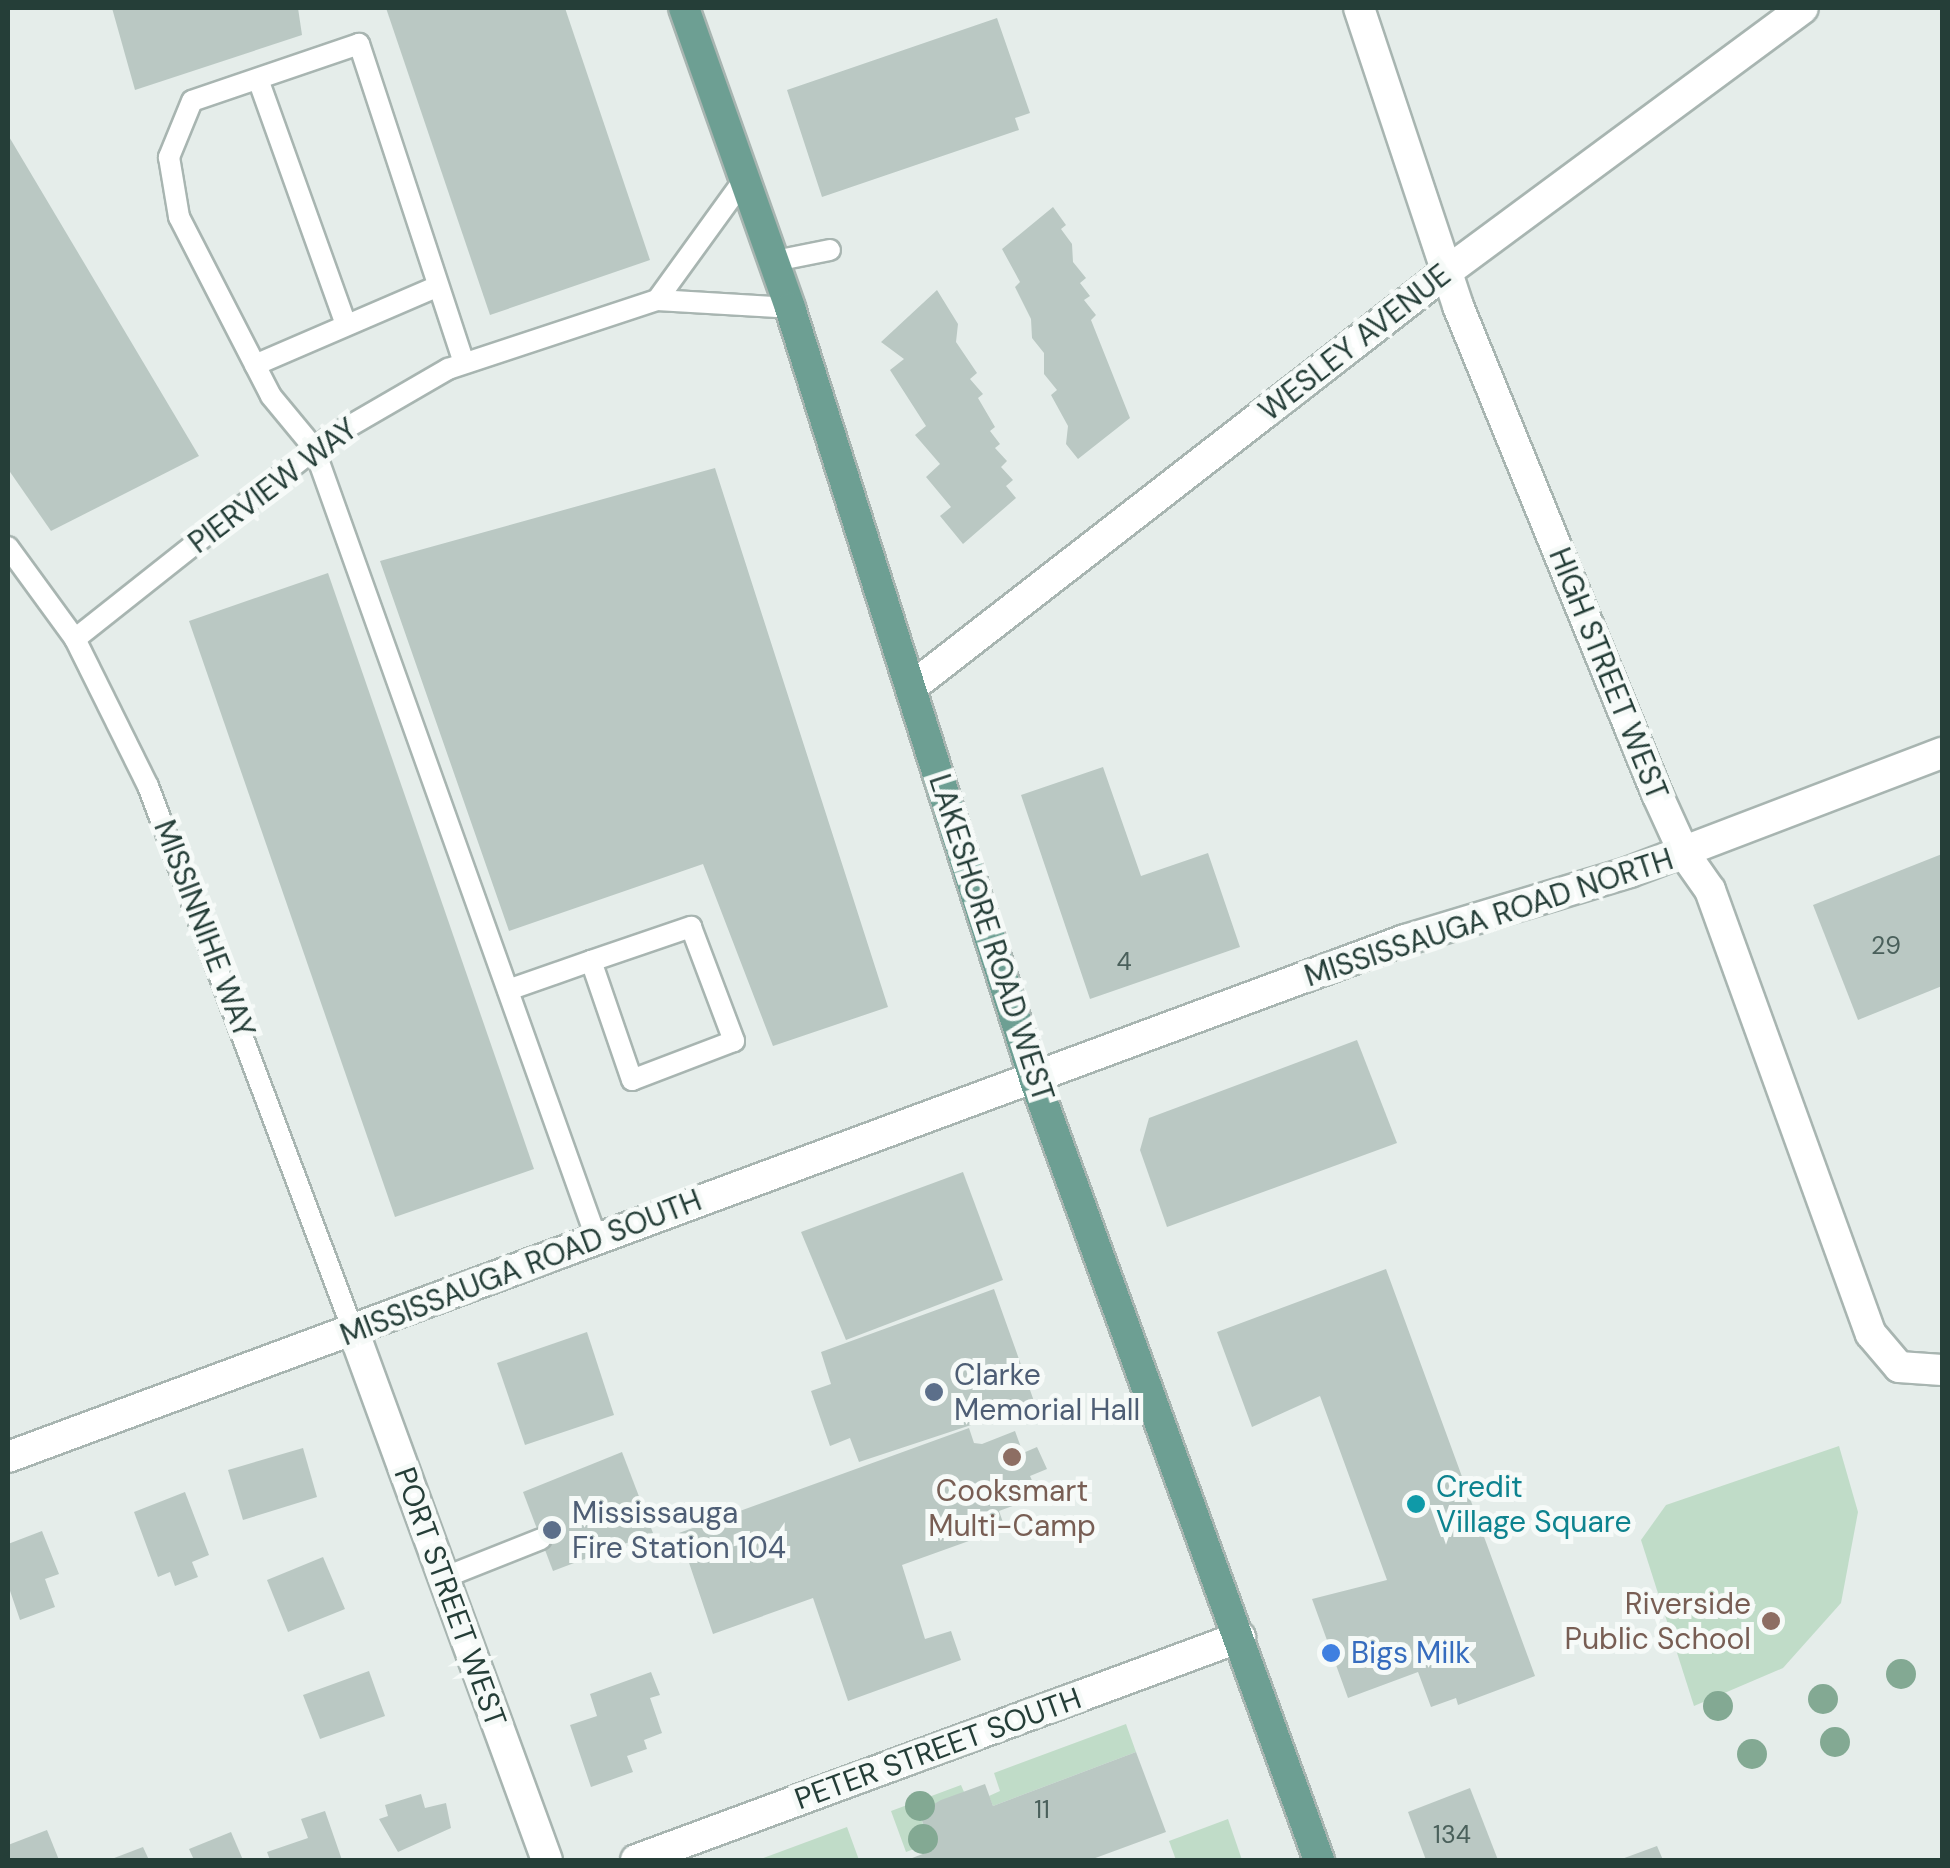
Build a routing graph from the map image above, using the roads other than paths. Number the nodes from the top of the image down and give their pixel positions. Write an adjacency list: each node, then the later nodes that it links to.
1 (684, 8): 5 (main road, LAKESHORE ROAD WEST)
2 (1359, 8): 8 (street, HIGH STREET WEST)
3 (1803, 8): 8 (street, WESLEY AVENUE)
4 (258, 79): 9 (lane); 12 (lane); 14 (lane)
5 (743, 182): 7 (main road, LAKESHORE ROAD WEST); 10 (lane)
6 (830, 250): 7 (lane)
7 (775, 262): 11 (main road, LAKESHORE ROAD WEST)
8 (1446, 273): 18 (street, WESLEY AVENUE); 20 (street, HIGH STREET WEST)
9 (438, 286): 12 (lane); 13 (lane)
10 (658, 300): 11 (lane, PIERVIEW WAY); 13 (lane, PIERVIEW WAY)
11 (790, 308): 18 (main road, LAKESHORE ROAD WEST)
12 (346, 325): 14 (lane)
13 (464, 363): 15 (lane, PIERVIEW WAY)
14 (256, 364): 15 (lane)
15 (314, 448): 17 (lane, PIERVIEW WAY); 22 (lane)
16 (8, 547): 17 (lane, MISSINNIHE WAY)
17 (74, 640): 25 (lane, MISSINNIHE WAY)
18 (913, 686): 23 (main road, LAKESHORE ROAD WEST)
19 (1942, 753): 20 (street, MISSISSAUGA ROAD NORTH)
20 (1684, 853): 23 (street, MISSISSAUGA ROAD NORTH); 26 (street, HIGH STREET WEST)
21 (590, 961): 21 (lane); 22 (lane)
22 (508, 990): 24 (lane)
23 (1035, 1081): 24 (street, MISSISSAUGA ROAD SOUTH); 30 (main road, LAKESHORE ROAD WEST)
24 (598, 1240): 25 (street, MISSISSAUGA ROAD SOUTH)
25 (354, 1333): 27 (street, MISSISSAUGA ROAD SOUTH); 29 (street, PORT STREET WEST)
26 (1942, 1370)
27 (8, 1458)
28 (541, 1540): 29 (lane)
29 (442, 1578): 31 (street, PORT STREET WEST)
30 (1240, 1637): 32 (street, PETER STREET SOUTH); 33 (main road, LAKESHORE ROAD WEST)
31 (547, 1860)
32 (636, 1860)
33 (1319, 1860)

